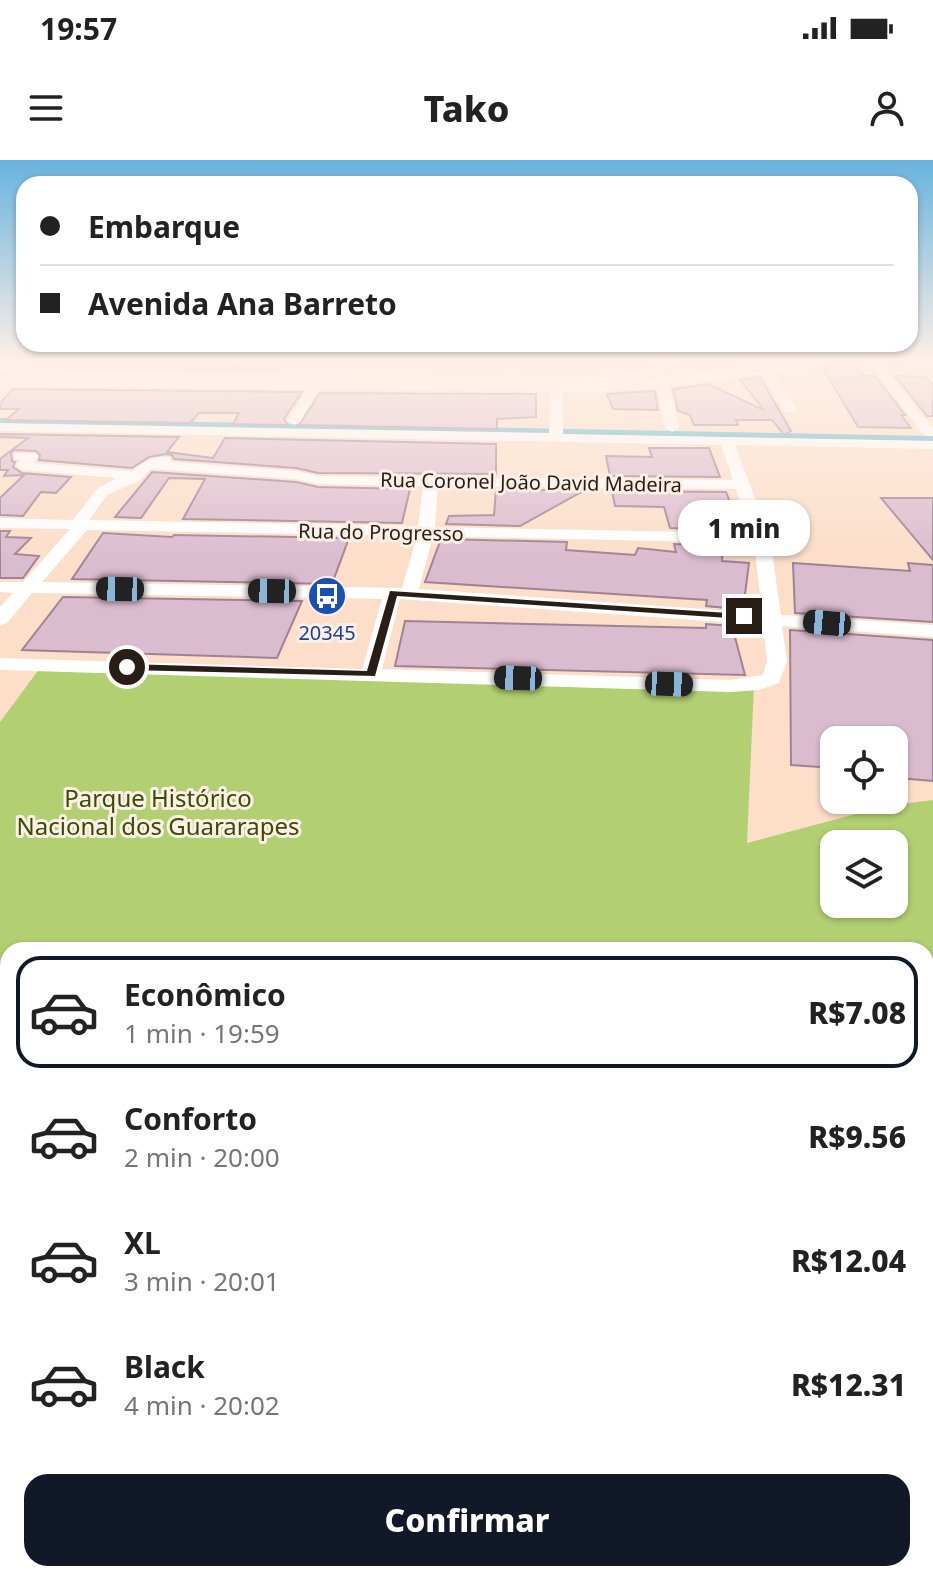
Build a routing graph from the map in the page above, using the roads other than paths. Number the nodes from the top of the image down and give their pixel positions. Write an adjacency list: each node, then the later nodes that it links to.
1 (69, 428): 6 (street)
2 (469, 428): 7 (street)
3 (556, 428): 7 (street)
4 (662, 428): 7 (street)
5 (682, 428): 8 (street)
6 (202, 431): 11 (street); 12 (street)
7 (556, 432): 9 (street); 11 (street)
8 (932, 437): 9 (street)
9 (727, 441): 15 (street)
10 (19, 456): 13 (street)
11 (535, 459): 14 (street, Rua Coronel João David Madeira); 15 (street, Rua Coronel João David Madeira)
12 (150, 465): 13 (street); 14 (street, Rua Coronel João David Madeira)
13 (137, 475): 17 (street)
14 (431, 481): 18 (street)
15 (743, 485): 19 (street)
16 (0, 523): 17 (street, Rua do Progresso)
17 (81, 524): 18 (street, Rua do Progresso); 21 (street)
18 (426, 533): 19 (street, Rua do Progresso); 22 (street)
19 (762, 538): 24 (street)
20 (0, 587): 21 (street)
21 (23, 591): 22 (street); 23 (street); 25 (street)
22 (401, 594): 24 (street); 28 (street)
23 (0, 595)
24 (773, 618): 26 (street); 28 (street)
25 (0, 619)
26 (933, 631)
27 (2, 665): 28 (street)
28 (371, 674)

